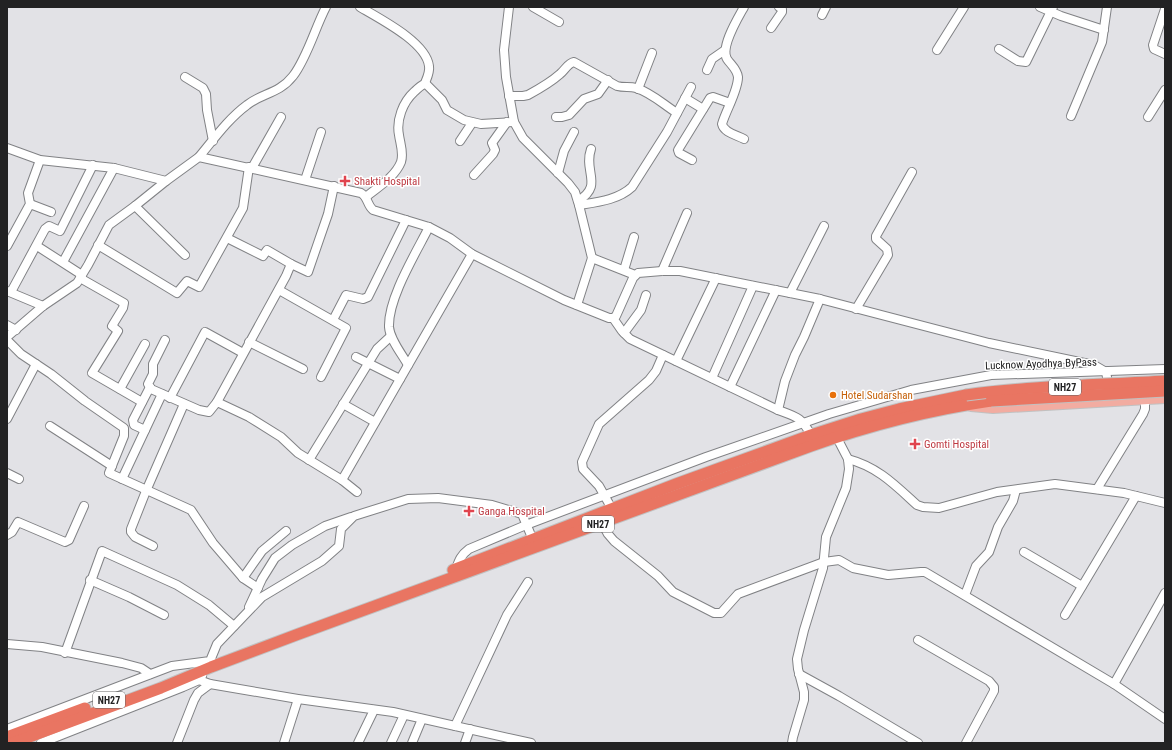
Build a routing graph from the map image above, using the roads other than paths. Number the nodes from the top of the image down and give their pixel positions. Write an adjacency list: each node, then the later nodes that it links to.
1 (326, 7): 43 (street)
2 (360, 7): 25 (street)
3 (509, 7): 29 (street)
4 (533, 7): 14 (street)
5 (744, 7): 18 (street)
6 (779, 7): 15 (street)
7 (826, 7): 13 (street)
8 (964, 7): 19 (street)
9 (1040, 7): 12 (street)
10 (1107, 7): 16 (street)
11 (1165, 9): 21 (street)
12 (1052, 10): 16 (street); 17 (street)
13 (822, 15)
14 (559, 22)
15 (771, 28)
16 (1104, 30): 34 (street)
17 (999, 49)
18 (725, 50): 22 (street); 31 (street)
19 (937, 50)
20 (652, 53): 27 (street)
21 (1165, 54)
22 (707, 70)
23 (185, 77): 43 (street)
24 (608, 80): 27 (street); 29 (street); 36 (street)
25 (425, 84): 39 (street); 59 (street)
26 (691, 87): 30 (street)
27 (638, 88): 33 (street)
28 (1165, 90): 37 (street)
29 (509, 96): 38 (street)
30 (685, 98): 32 (street); 33 (street)
31 (730, 103): 32 (street); 42 (street)
32 (703, 109): 49 (street)
33 (677, 113): 60 (street)
34 (1071, 116)
35 (281, 117): 52 (street)
36 (556, 117)
37 (1148, 117)
38 (510, 122): 39 (street); 54 (street); 55 (street)
39 (472, 123): 44 (street)
40 (321, 132): 56 (street)
41 (574, 132): 54 (street)
42 (744, 139)
43 (213, 140): 47 (street)
44 (460, 141)
45 (7, 148): 48 (street)
46 (591, 149): 60 (street)
47 (199, 157): 52 (street); 57 (street)
48 (40, 160): 50 (street); 61 (street)
49 (692, 160)
50 (93, 165): 51 (street); 72 (street)
51 (114, 168): 57 (street); 76 (street)
52 (250, 168): 56 (street); 69 (street)
53 (912, 172): 92 (street)
54 (558, 173): 60 (street)
55 (474, 175)
56 (305, 180): 58 (street)
57 (166, 181): 62 (street)
58 (334, 186): 59 (street); 77 (street)
59 (366, 197): 65 (street)
60 (579, 203): 75 (street)
61 (30, 204): 63 (street); 70 (street)
62 (135, 206): 71 (street); 74 (street)
63 (51, 212)
64 (686, 213): 79 (street)
65 (406, 220): 67 (street); 94 (street)
66 (824, 226): 87 (street)
67 (429, 227): 73 (street); 98 (street)
68 (634, 237): 78 (street)
69 (227, 238): 71 (street); 77 (street)
70 (7, 245)
71 (98, 245): 81 (street)
72 (37, 246): 76 (street); 86 (street)
73 (472, 254): 90 (street); 110 (street)
74 (185, 255)
75 (592, 258): 78 (street); 90 (street)
76 (63, 262): 81 (street)
77 (292, 264): 84 (street)
78 (624, 270): 80 (street)
79 (662, 271): 80 (street); 82 (street)
80 (636, 275): 93 (street)
81 (81, 276): 91 (street); 120 (street)
82 (716, 278): 83 (street); 107 (street)
83 (754, 286): 85 (street); 115 (street)
84 (279, 290): 94 (street); 102 (street)
85 (776, 290): 87 (street); 119 (street)
86 (9, 292): 91 (street)
87 (790, 293): 89 (street)
88 (646, 295): 97 (street)
89 (820, 299): 92 (street); 131 (street)
90 (576, 305): 93 (street)
91 (43, 306): 96 (street)
92 (856, 309): 113 (street)
93 (613, 318): 97 (street)
94 (332, 320): 114 (street)
95 (7, 325): 96 (street)
96 (16, 330): 99 (street)
97 (624, 333): 105 (street)
98 (391, 336): 108 (street); 110 (street)
99 (7, 337)
100 (7, 340): 109 (street)
101 (165, 340): 118 (street)
102 (250, 342): 104 (street); 111 (street)
103 (145, 344): 120 (street)
104 (244, 353): 122 (street); 128 (street)
105 (663, 355): 107 (street); 150 (street)
106 (356, 357): 108 (street)
107 (676, 361): 115 (street)
108 (368, 363): 116 (street); 130 (street)
109 (36, 364): 132 (street); 141 (street)
110 (408, 365): 116 (street)
111 (303, 369)
112 (1165, 369): 113 (street, Lucknow Ayodhya ByPass)
113 (1106, 372): 126 (street); 134 (street, Lucknow Ayodhya ByPass)
114 (321, 377)
115 (712, 378): 119 (street)
116 (400, 379): 133 (street)
117 (1165, 381): 125 (highway, NH27, bridge)
118 (150, 387): 122 (street); 127 (street)
119 (730, 387): 131 (street)
120 (120, 389): 127 (street)
121 (1165, 391): 125 (highway, NH27, bridge)
122 (166, 396): 129 (street); 136 (street)
123 (1165, 398): 124 (main road)
124 (1145, 399): 126 (main road); 146 (street)
125 (965, 400): 126 (main road); 137 (highway, NH27)
126 (1111, 401)
127 (142, 402): 136 (street)
128 (216, 402): 129 (street); 140 (street)
129 (184, 404): 148 (street)
130 (343, 404): 133 (street); 140 (street)
131 (778, 410): 134 (street)
132 (7, 419)
133 (375, 422): 145 (street)
134 (804, 423): 138 (street); 150 (street, Lucknow Ayodhya ByPass)
135 (50, 426): 141 (street)
136 (145, 430): 144 (street)
137 (834, 432): 138 (highway, NH27); 139 (street); 156 (highway, NH27)
138 (811, 435): 154 (highway, NH27)
139 (848, 459): 147 (street); 163 (street)
140 (309, 460): 145 (street)
141 (112, 466): 144 (street)
142 (7, 473): 143 (street)
143 (20, 479)
144 (122, 479): 148 (street)
145 (342, 480): 149 (street)
146 (1097, 489): 147 (street); 151 (street)
147 (1016, 490): 171 (street)
148 (146, 491): 161 (street); 165 (street)
149 (357, 492)
150 (604, 496): 154 (street); 157 (street, Lucknow Ayodhya ByPass)
151 (1136, 496): 152 (street); 168 (street)
152 (1165, 503)
153 (84, 506): 159 (street)
154 (612, 509): 160 (highway, NH27)
155 (354, 516): 157 (street); 169 (street); 172 (street)
156 (602, 523): 163 (street); 179 (highway, NH27)
157 (526, 525): 160 (street); 164 (street, Lucknow Ayodhya ByPass)
158 (286, 531): 165 (street)
159 (7, 535)
160 (533, 540): 164 (highway, NH27)
161 (153, 546)
162 (1024, 552): 168 (street)
163 (824, 562): 171 (street); 181 (street)
164 (456, 569): 179 (highway, NH27)
165 (243, 578): 169 (street)
166 (90, 580): 173 (street); 175 (street); 178 (street)
167 (528, 582): 190 (street)
168 (1082, 586): 174 (street)
169 (258, 588): 172 (street)
170 (1165, 593): 184 (street)
171 (965, 595): 184 (street)
172 (247, 612): 175 (street)
173 (164, 615)
174 (1065, 615)
175 (234, 626): 179 (street)
176 (918, 640): 205 (street)
177 (7, 644): 178 (street)
178 (65, 653): 180 (street)
179 (211, 664): 180 (street); 182 (street); 193 (highway, NH27); 194 (highway, NH27)
180 (150, 674): 192 (street)
181 (800, 674): 203 (street); 204 (street)
182 (199, 680): 183 (street); 195 (street)
183 (210, 684): 185 (street); 196 (street)
184 (1114, 684): 189 (street)
185 (298, 699): 186 (street); 197 (street)
186 (374, 710): 187 (street); 198 (street)
187 (404, 715): 188 (street); 199 (street)
188 (422, 719): 190 (street); 200 (street)
189 (1165, 719)
190 (455, 726): 191 (street)
191 (470, 729): 201 (street); 202 (street)
192 (7, 730)
193 (7, 737)
194 (13, 743)
195 (41, 743)
196 (177, 743)
197 (284, 743)
198 (358, 743)
199 (391, 743)
200 (412, 743)
201 (465, 743)
202 (530, 743)
203 (792, 743)
204 (918, 743)
205 (966, 743)

